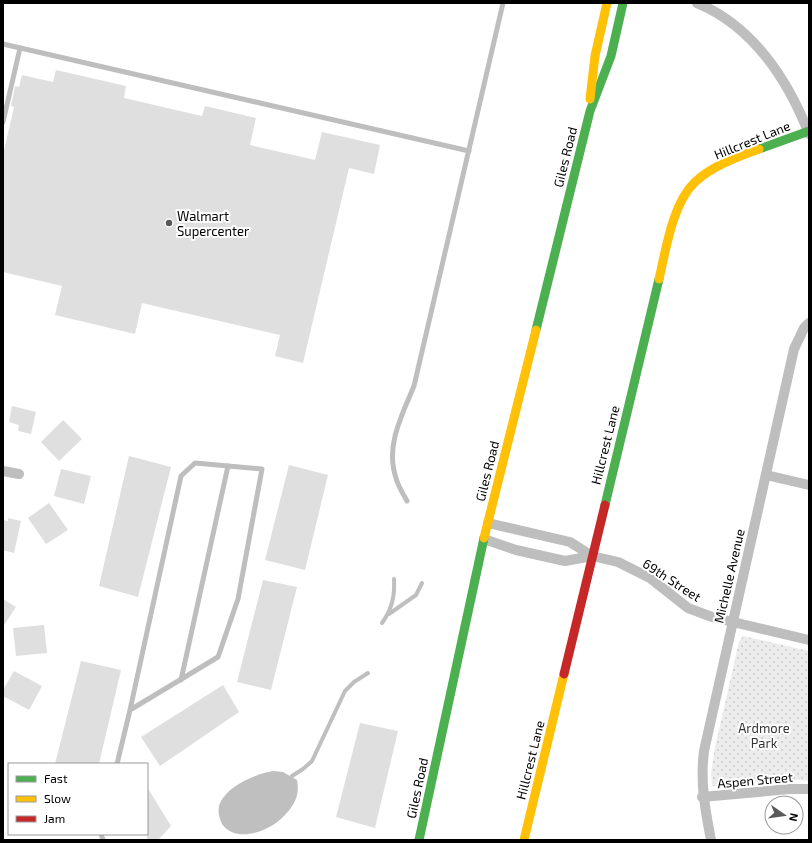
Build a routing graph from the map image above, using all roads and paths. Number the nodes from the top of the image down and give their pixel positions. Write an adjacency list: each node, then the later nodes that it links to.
1 (502, 3): 11 (lane)
2 (607, 3): 8 (street, Giles Road)
3 (623, 3): 8 (street, Giles Road)
4 (697, 3): 5 (street)
5 (713, 6): 10 (street)
6 (3, 44): 7 (lane)
7 (20, 48): 9 (lane); 11 (lane)
8 (590, 111): 19 (street, Giles Road)
9 (3, 122)
10 (809, 132): 21 (street, Hillcrest Lane)
11 (469, 150): 18 (lane)
12 (809, 323): 16 (street, Michelle Avenue)
13 (228, 466): 24 (lane); 24 (lane); 25 (lane)
14 (3, 471): 15 (street)
15 (19, 474)
16 (766, 475): 17 (street); 22 (street, Michelle Avenue)
17 (809, 485)
18 (407, 501)
19 (488, 523): 20 (street, Giles Road); 21 (street)
20 (484, 539): 21 (street); 29 (street, Giles Road)
21 (592, 556): 22 (street, 69th Street); 30 (street, Hillcrest Lane)
22 (732, 623): 23 (street, 69th Street); 28 (street, Michelle Avenue)
23 (809, 640)
24 (181, 680): 25 (lane)
25 (130, 710): 26 (lane)
26 (117, 763)
27 (809, 789): 28 (street, Aspen Street)
28 (702, 797): 31 (street, Michelle Avenue)
29 (419, 840)
30 (524, 840)
31 (711, 840)

